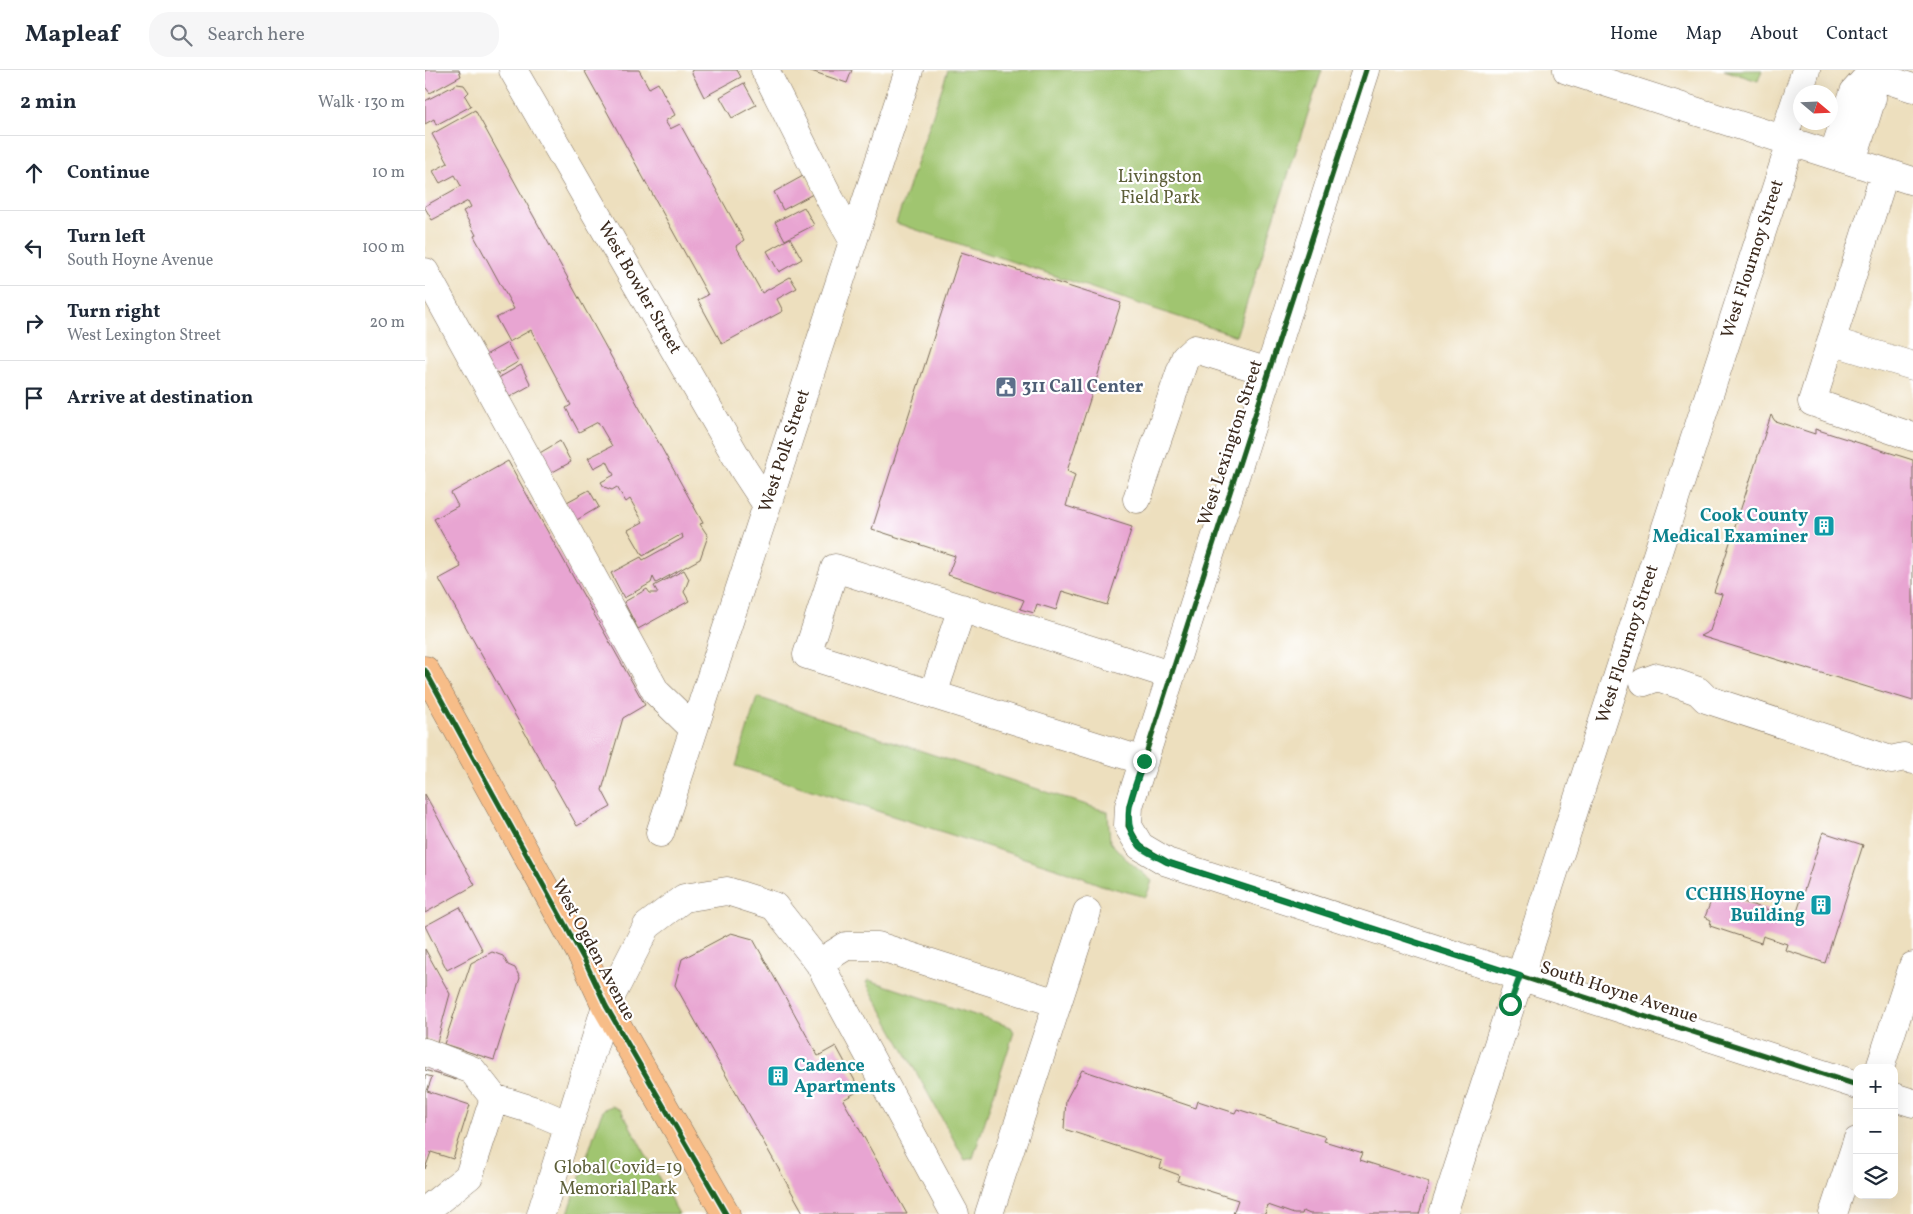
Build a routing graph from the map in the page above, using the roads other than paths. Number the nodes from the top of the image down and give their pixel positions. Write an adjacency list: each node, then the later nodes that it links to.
1 (513, 70): 20 (street, West Bowler Street)
2 (765, 70): 13 (street)
3 (909, 70): 13 (street, West Polk Street)
4 (1366, 70): 17 (street, West Lexington Street)
5 (1567, 70): 9 (street)
6 (1806, 70): 9 (street, West Flournoy Street)
7 (1871, 72): 8 (street); 10 (street)
8 (1913, 88)
9 (1787, 140): 10 (street); 23 (street, West Flournoy Street)
10 (1843, 158): 11 (street)
11 (1885, 172): 12 (street); 15 (street)
12 (1913, 181)
13 (853, 240): 20 (street, West Polk Street)
14 (425, 272): 26 (street)
15 (1831, 341): 16 (street); 18 (street)
16 (1913, 366)
17 (1269, 372): 19 (street); 24 (street, West Lexington Street)
18 (1913, 437)
19 (1137, 499)
20 (767, 505): 26 (street, West Polk Street)
21 (962, 608): 24 (street); 25 (street); 25 (street)
22 (425, 670): 37 (main road, West Ogden Avenue)
23 (1619, 673): 27 (street); 35 (street, West Flournoy Street)
24 (1171, 674): 28 (street, West Lexington Street)
25 (933, 694): 28 (street)
26 (694, 729): 31 (street, West Polk Street)
27 (1902, 760): 29 (street)
28 (1144, 761): 30 (street, West Lexington Street)
29 (1913, 777)
30 (1128, 826): 35 (street, South Hoyne Avenue)
31 (661, 833)
32 (1087, 912): 36 (street)
33 (819, 963): 36 (street); 37 (street); 49 (street)
34 (1913, 966): 39 (street)
35 (1520, 976): 40 (street, South Hoyne Avenue); 51 (street, West Flournoy Street)
36 (1057, 1003): 50 (street)
37 (606, 1006): 44 (street); 48 (main road, West Ogden Avenue)
38 (425, 1052): 41 (street)
39 (1881, 1064)
40 (1853, 1084)
41 (494, 1098): 44 (street); 46 (street)
42 (1898, 1098): 43 (street)
43 (1913, 1103)
44 (569, 1124): 47 (street)
45 (1853, 1153): 52 (street)
46 (425, 1211)
47 (541, 1214)
48 (726, 1214)
49 (955, 1214)
50 (989, 1214)
51 (1443, 1214)
52 (1833, 1214)

